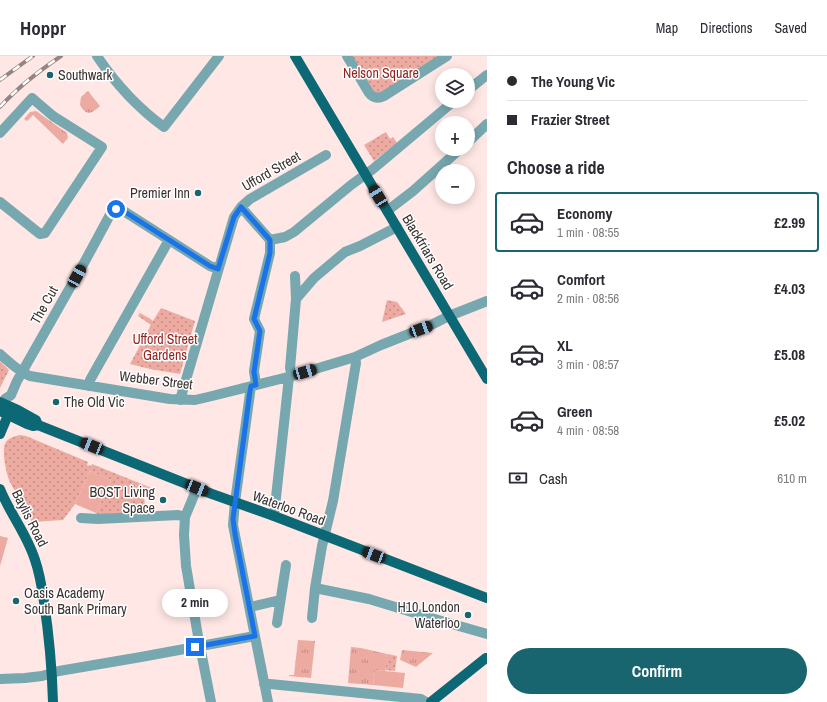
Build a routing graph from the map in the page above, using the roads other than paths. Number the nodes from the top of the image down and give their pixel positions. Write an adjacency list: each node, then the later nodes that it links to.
1 (98, 56): 2 (street)
2 (218, 56)
3 (295, 56): 14 (main road, Blackfriars Road)
4 (347, 56): 5 (street)
5 (447, 56)
6 (487, 75): 7 (street)
7 (475, 84)
8 (445, 108): 14 (street)
9 (487, 124): 11 (street)
10 (0, 132): 15 (street)
11 (475, 135)
12 (326, 155): 16 (street, Ufford Street)
13 (452, 156): 17 (street)
14 (365, 174): 17 (main road, Blackfriars Road); 20 (street)
15 (0, 202)
16 (241, 207): 20 (street); 21 (street, Ufford Street)
17 (387, 211): 18 (main road, Blackfriars Road)
18 (397, 227): 23 (street); 25 (main road, Blackfriars Road)
19 (169, 240): 21 (street); 28 (street, The Cut); 31 (street)
20 (270, 240): 32 (street)
21 (218, 269): 33 (street, Ufford Street)
22 (295, 276): 23 (street)
23 (296, 299): 29 (street)
24 (487, 301): 25 (street, Webber Street)
25 (450, 316): 27 (street, Webber Street); 30 (main road, Blackfriars Road)
26 (0, 354): 28 (street, Webber Street)
27 (355, 357): 29 (street, Webber Street); 42 (street)
28 (22, 371): 31 (street, Webber Street); 34 (street, The Cut)
29 (290, 376): 32 (street, Webber Street); 40 (street)
30 (487, 379)
31 (89, 386): 33 (street, Webber Street)
32 (253, 386): 33 (street, Webber Street); 38 (street)
33 (180, 400)
34 (4, 408): 35 (main road); 36 (main road, Waterloo Road)
35 (0, 434)
36 (197, 488): 38 (main road, Waterloo Road); 39 (street)
37 (0, 489): 54 (main road, Baylis Road)
38 (235, 502): 40 (main road, Waterloo Road); 47 (street)
39 (185, 516): 41 (street); 52 (street)
40 (274, 516): 42 (main road, Waterloo Road)
41 (81, 518)
42 (325, 536): 44 (street); 45 (main road, Waterloo Road)
43 (286, 565): 46 (street)
44 (315, 588): 48 (street); 50 (street)
45 (487, 598)
46 (280, 600): 47 (street); 49 (street)
47 (250, 607): 51 (street)
48 (312, 618)
49 (277, 624)
50 (487, 634)
51 (255, 636): 52 (street); 56 (street)
52 (200, 646): 54 (street); 58 (street)
53 (486, 656): 61 (main road)
54 (52, 672): 55 (street); 57 (main road, Baylis Road)
55 (0, 679)
56 (264, 684): 59 (street); 60 (street)
57 (53, 702)
58 (211, 702)
59 (268, 702)
60 (426, 702)
61 (431, 702)

